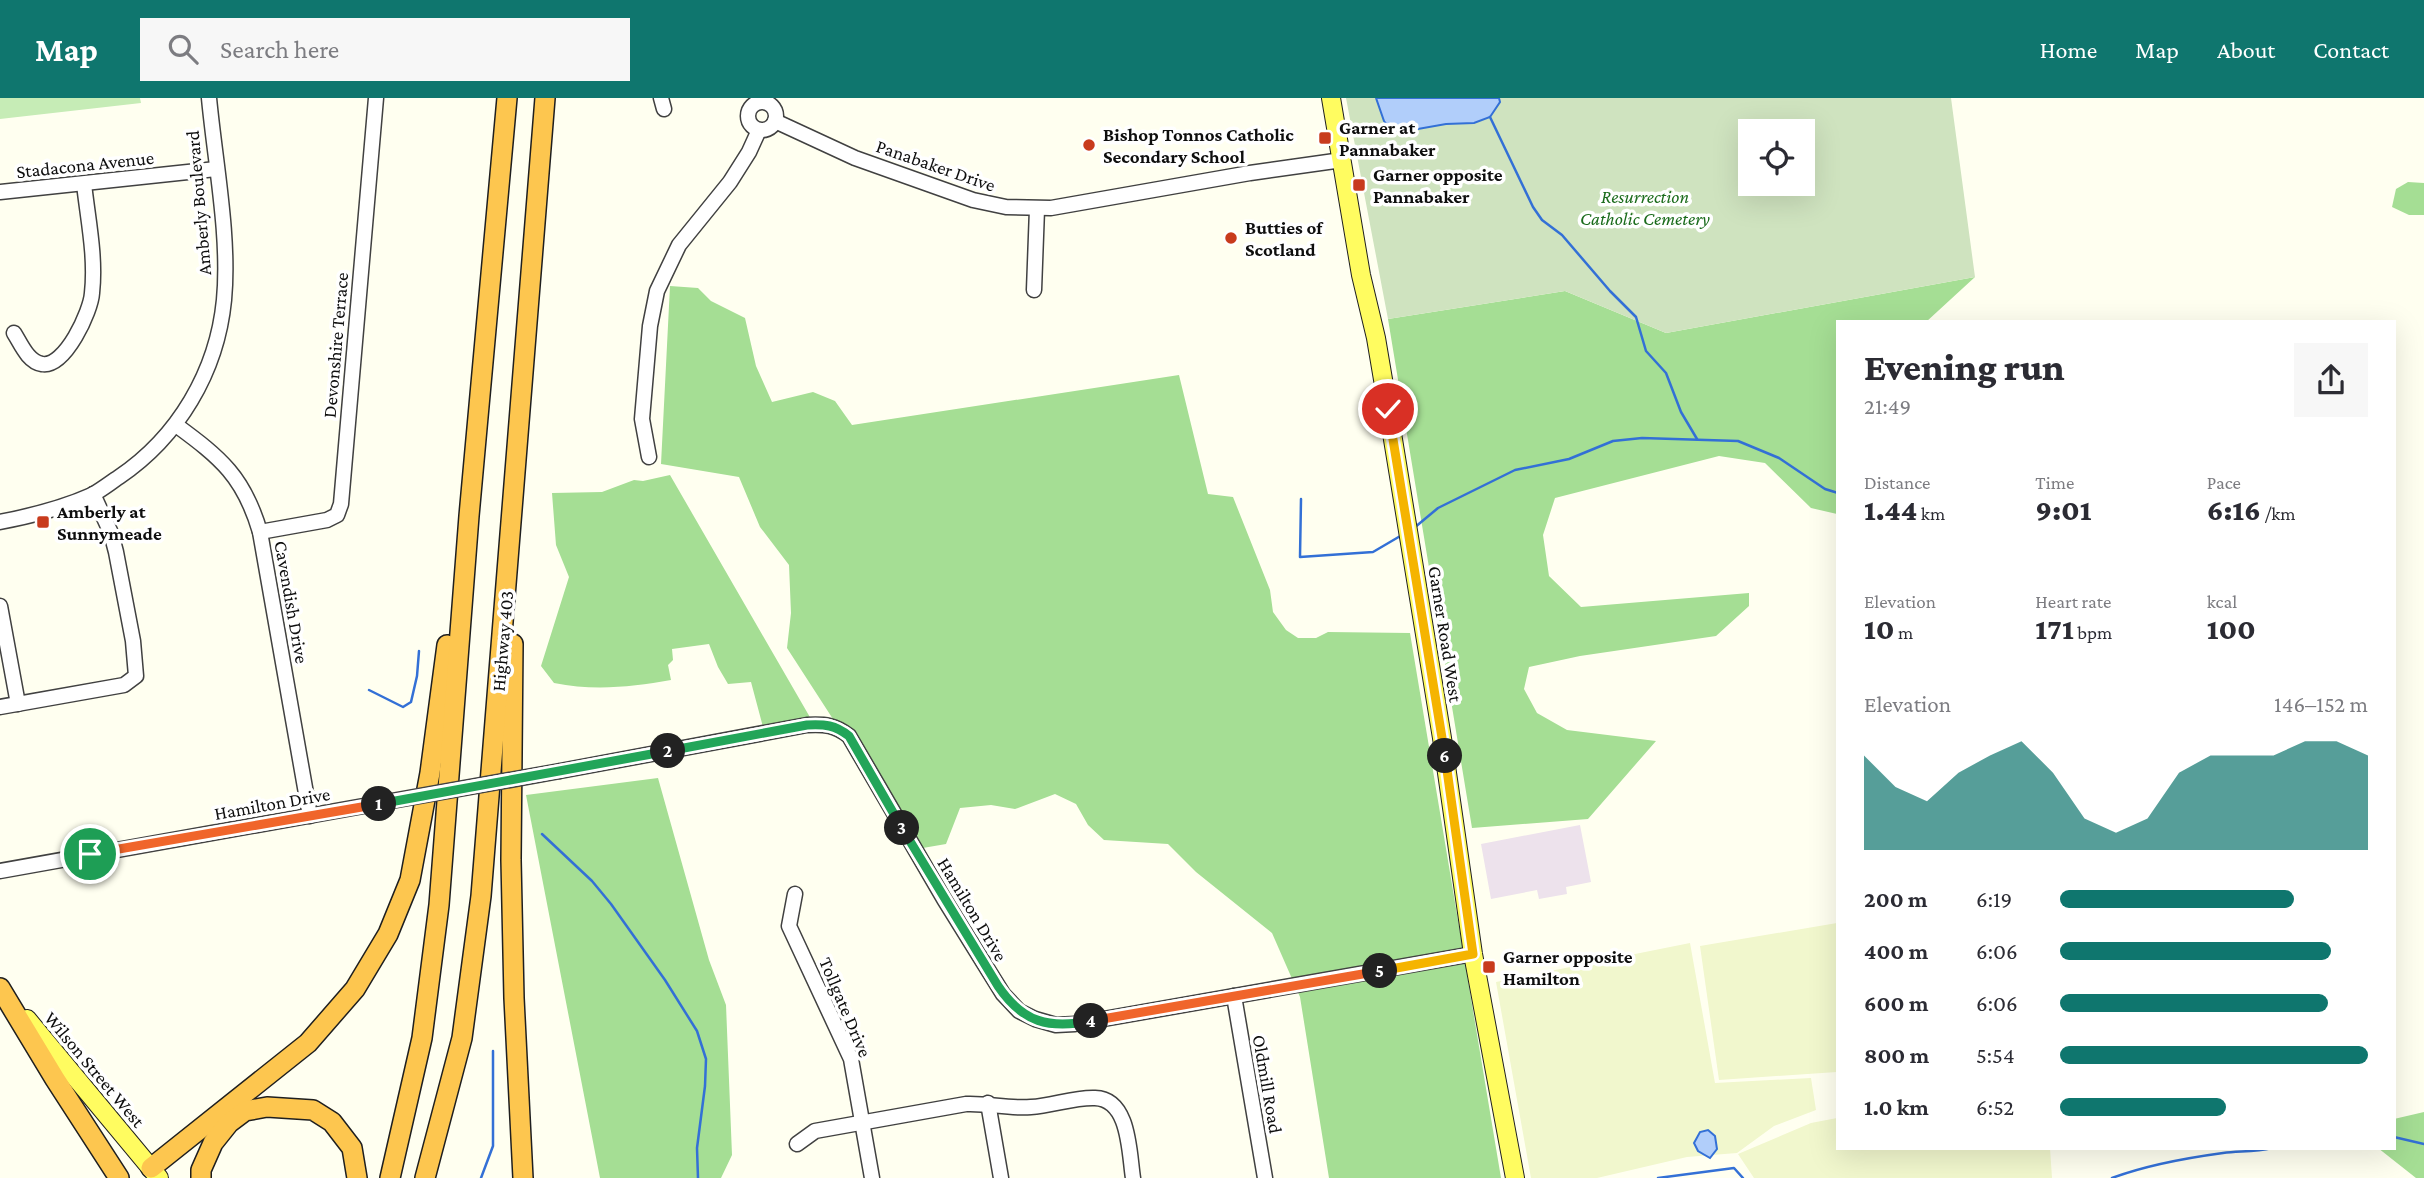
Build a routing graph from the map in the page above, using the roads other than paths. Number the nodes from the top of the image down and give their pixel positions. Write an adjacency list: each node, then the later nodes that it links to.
1 (209, 98): 10 (street, Amberly Boulevard)
2 (376, 98): 22 (street, Devonshire Terrace)
3 (506, 98): 20 (highway)
4 (545, 98): 19 (highway, Highway 403)
5 (1331, 98): 9 (main road, Garner Road West)
6 (768, 100): 7 (street); 8 (street)
7 (775, 121): 8 (street); 13 (street, Panabaker Drive)
8 (759, 130): 17 (street)
9 (1342, 160): 13 (street, Panabaker Drive); 29 (main road, Garner Road West)
10 (216, 169): 11 (street, Stadacona Avenue); 16 (street, Amberly Boulevard)
11 (84, 184): 12 (street, Stadacona Avenue); 15 (street)
12 (0, 192)
13 (1037, 209): 14 (street)
14 (1034, 290)
15 (14, 333)
16 (176, 425): 18 (street, Amberly Boulevard); 22 (street, Cavendish Drive)
17 (649, 457)
18 (93, 494): 21 (street, Amberly Boulevard); 24 (street)
19 (513, 502): 40 (highway, Highway 403); 41 (highway)
20 (470, 516): 35 (highway); 39 (highway)
21 (0, 523)
22 (260, 532): 26 (street, Cavendish Drive)
23 (0, 606): 24 (street)
24 (18, 704): 25 (street)
25 (0, 707)
26 (310, 816): 27 (street, Hamilton Drive); 31 (street, Hamilton Drive, bridge)
27 (0, 871)
28 (795, 894): 33 (street, Tollgate Drive)
29 (1473, 954): 31 (street, Hamilton Drive); 46 (main road, Garner Road West)
30 (0, 987): 35 (main road, Wilson Street West); 36 (highway)
31 (1234, 996): 45 (street, Oldmill Road)
32 (988, 1103): 33 (street); 43 (street); 44 (street)
33 (862, 1121): 34 (street); 42 (street, Tollgate Drive)
34 (797, 1144)
35 (155, 1173)
36 (119, 1178)
37 (201, 1178): 38 (highway)
38 (357, 1178)
39 (390, 1178)
40 (425, 1178)
41 (523, 1178)
42 (872, 1178)
43 (1001, 1178)
44 (1133, 1178)
45 (1265, 1178)
46 (1515, 1178)

